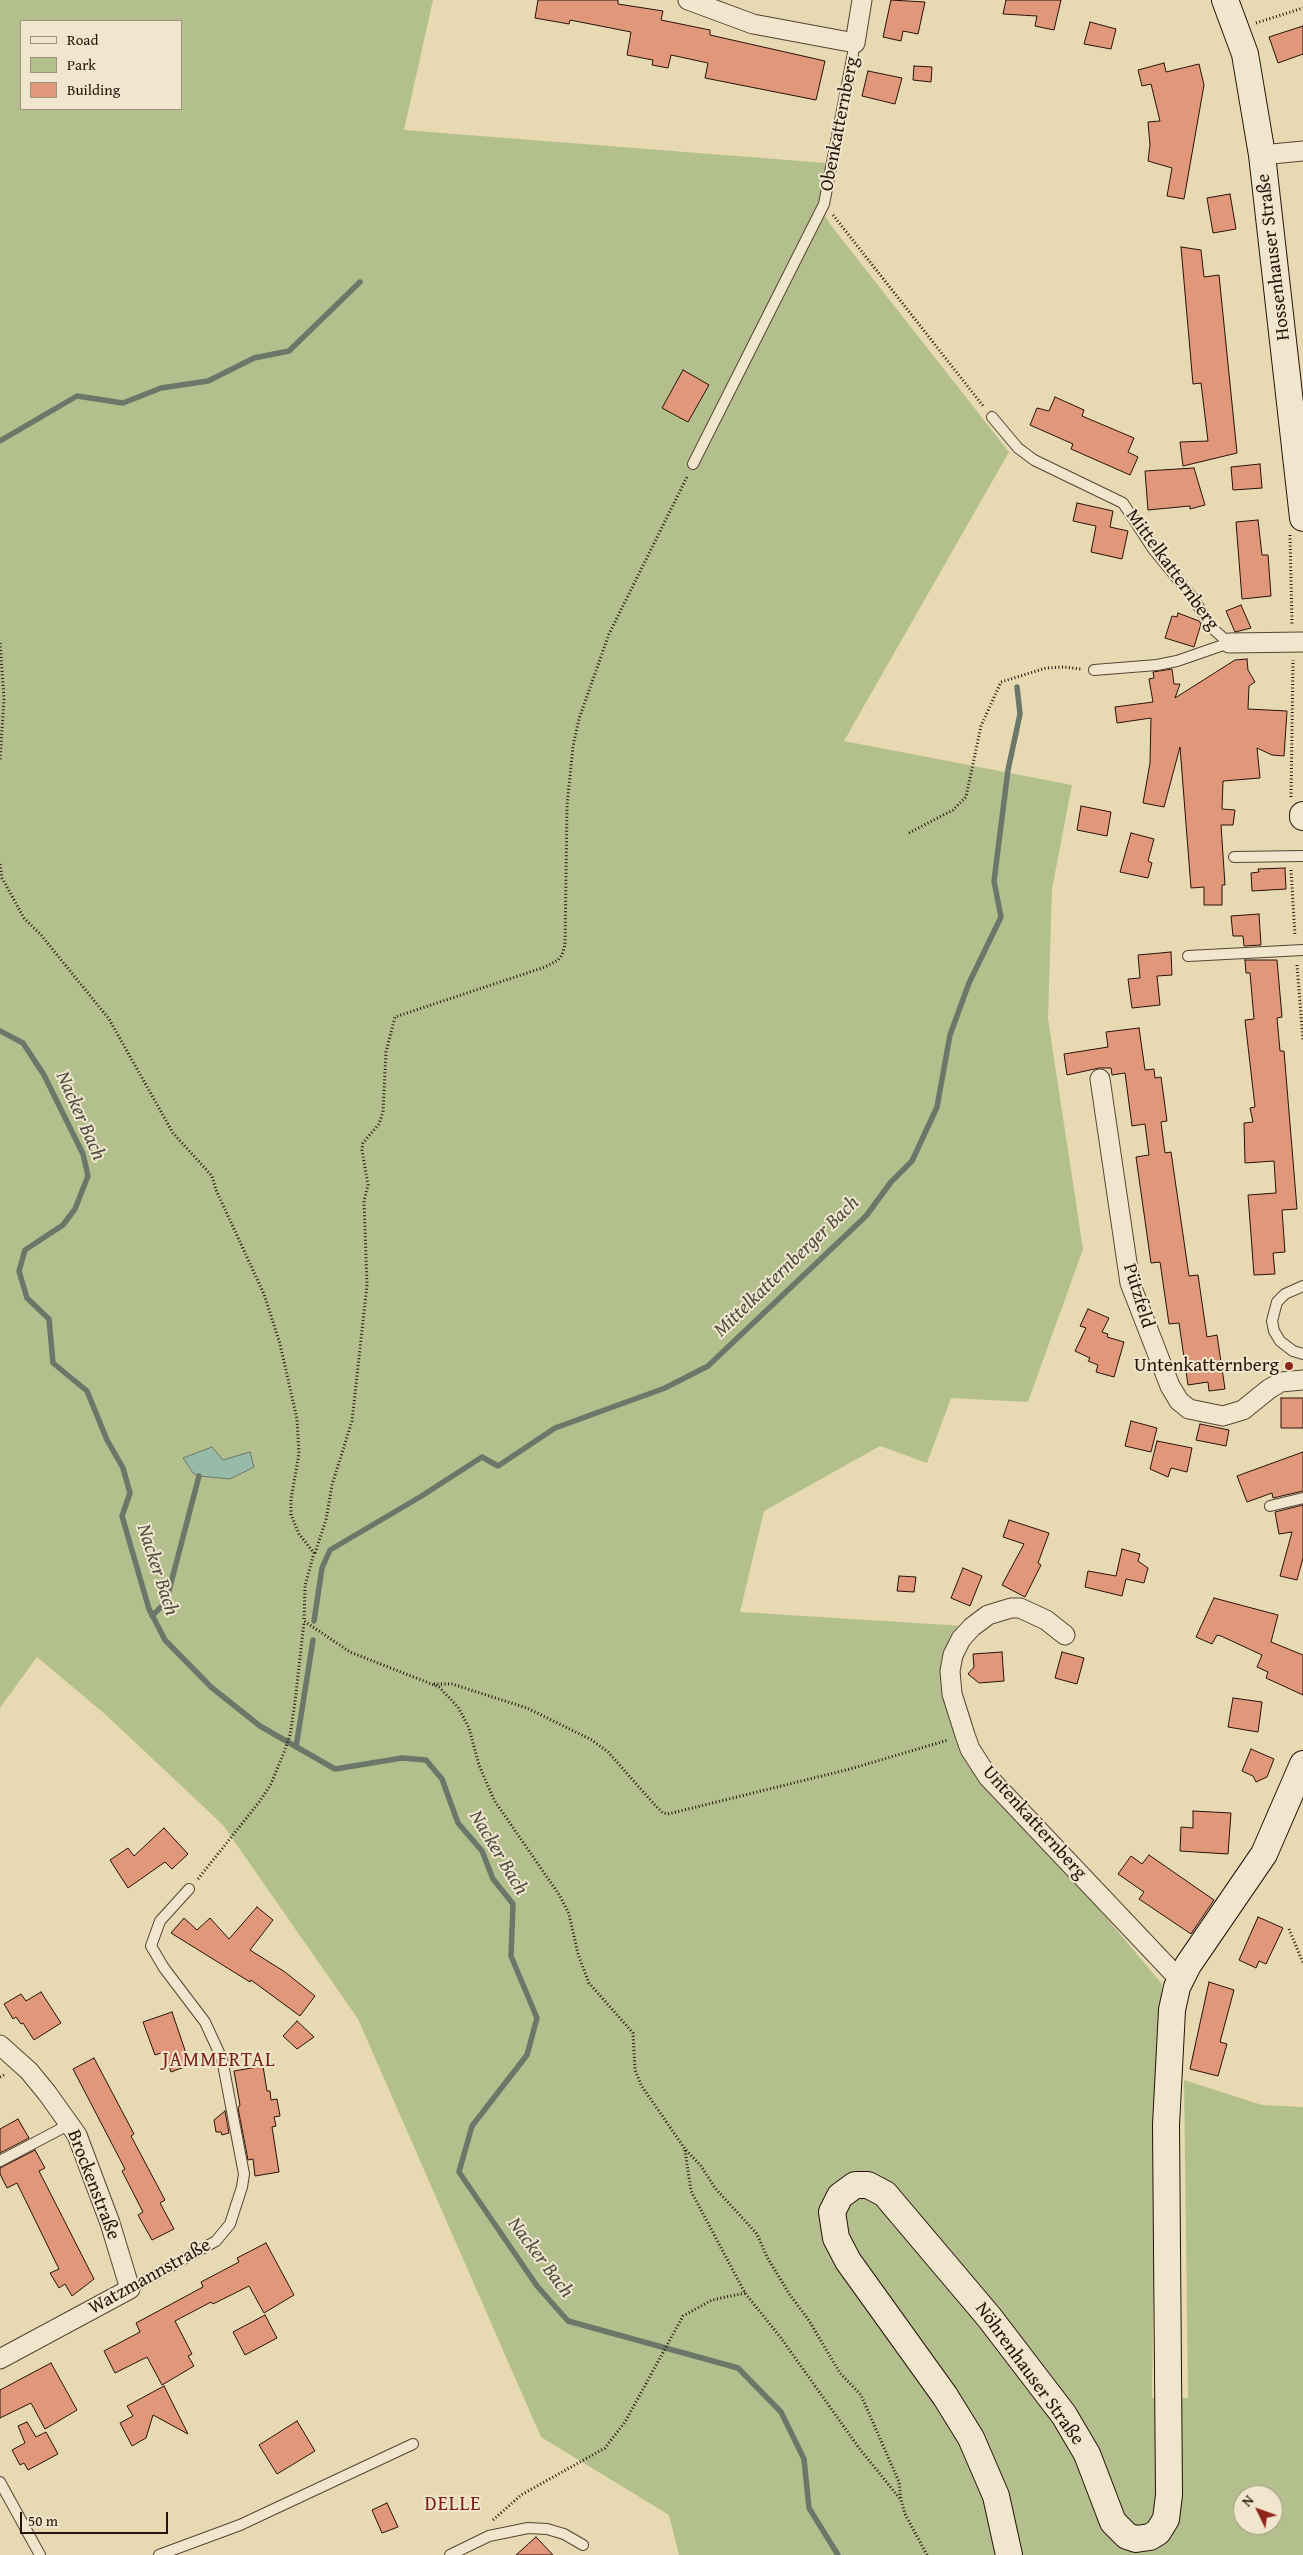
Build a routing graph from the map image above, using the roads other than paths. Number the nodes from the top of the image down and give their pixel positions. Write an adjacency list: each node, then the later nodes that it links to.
1 (688, 0): 4 (street, Obenkatternberg)
2 (862, 0): 4 (street, Obenkatternberg)
3 (1225, 0): 6 (street, Hossenhauser Straße)
4 (855, 43): 8 (lane, Obenkatternberg)
5 (1303, 151): 6 (street)
6 (1262, 155): 9 (street, Hossenhauser Straße)
7 (992, 417): 11 (lane, Mittelkatternberg)
8 (693, 464)
9 (1296, 524)
10 (1298, 642): 11 (street, Mittelkatternberg)
11 (1228, 643): 12 (lane, Mittelkatternberg)
12 (1094, 670)
13 (1303, 856): 14 (lane)
14 (1234, 857)
15 (1299, 950): 16 (lane)
16 (1188, 956)
17 (1100, 1079): 20 (street, Pützfeld)
18 (1303, 1286): 19 (lane)
19 (1303, 1354)
20 (1303, 1380)
21 (1303, 1498): 22 (lane)
22 (1270, 1506)
23 (1065, 1635): 26 (street, Untenkatternberg)
24 (1303, 1764): 26 (street)
25 (189, 1889): 30 (lane, Watzmannstraße)
26 (1180, 1980): 38 (street, Nöhrenhauser Straße)
27 (0, 2045): 28 (street, Brockenstraße)
28 (70, 2124): 29 (lane); 30 (street, Brockenstraße)
29 (0, 2161)
30 (130, 2288): 31 (street, Watzmannstraße)
31 (0, 2359)
32 (413, 2444): 36 (lane)
33 (0, 2482): 35 (lane)
34 (583, 2545): 37 (lane)
35 (40, 2555)
36 (159, 2555)
37 (450, 2555)
38 (1009, 2555)

